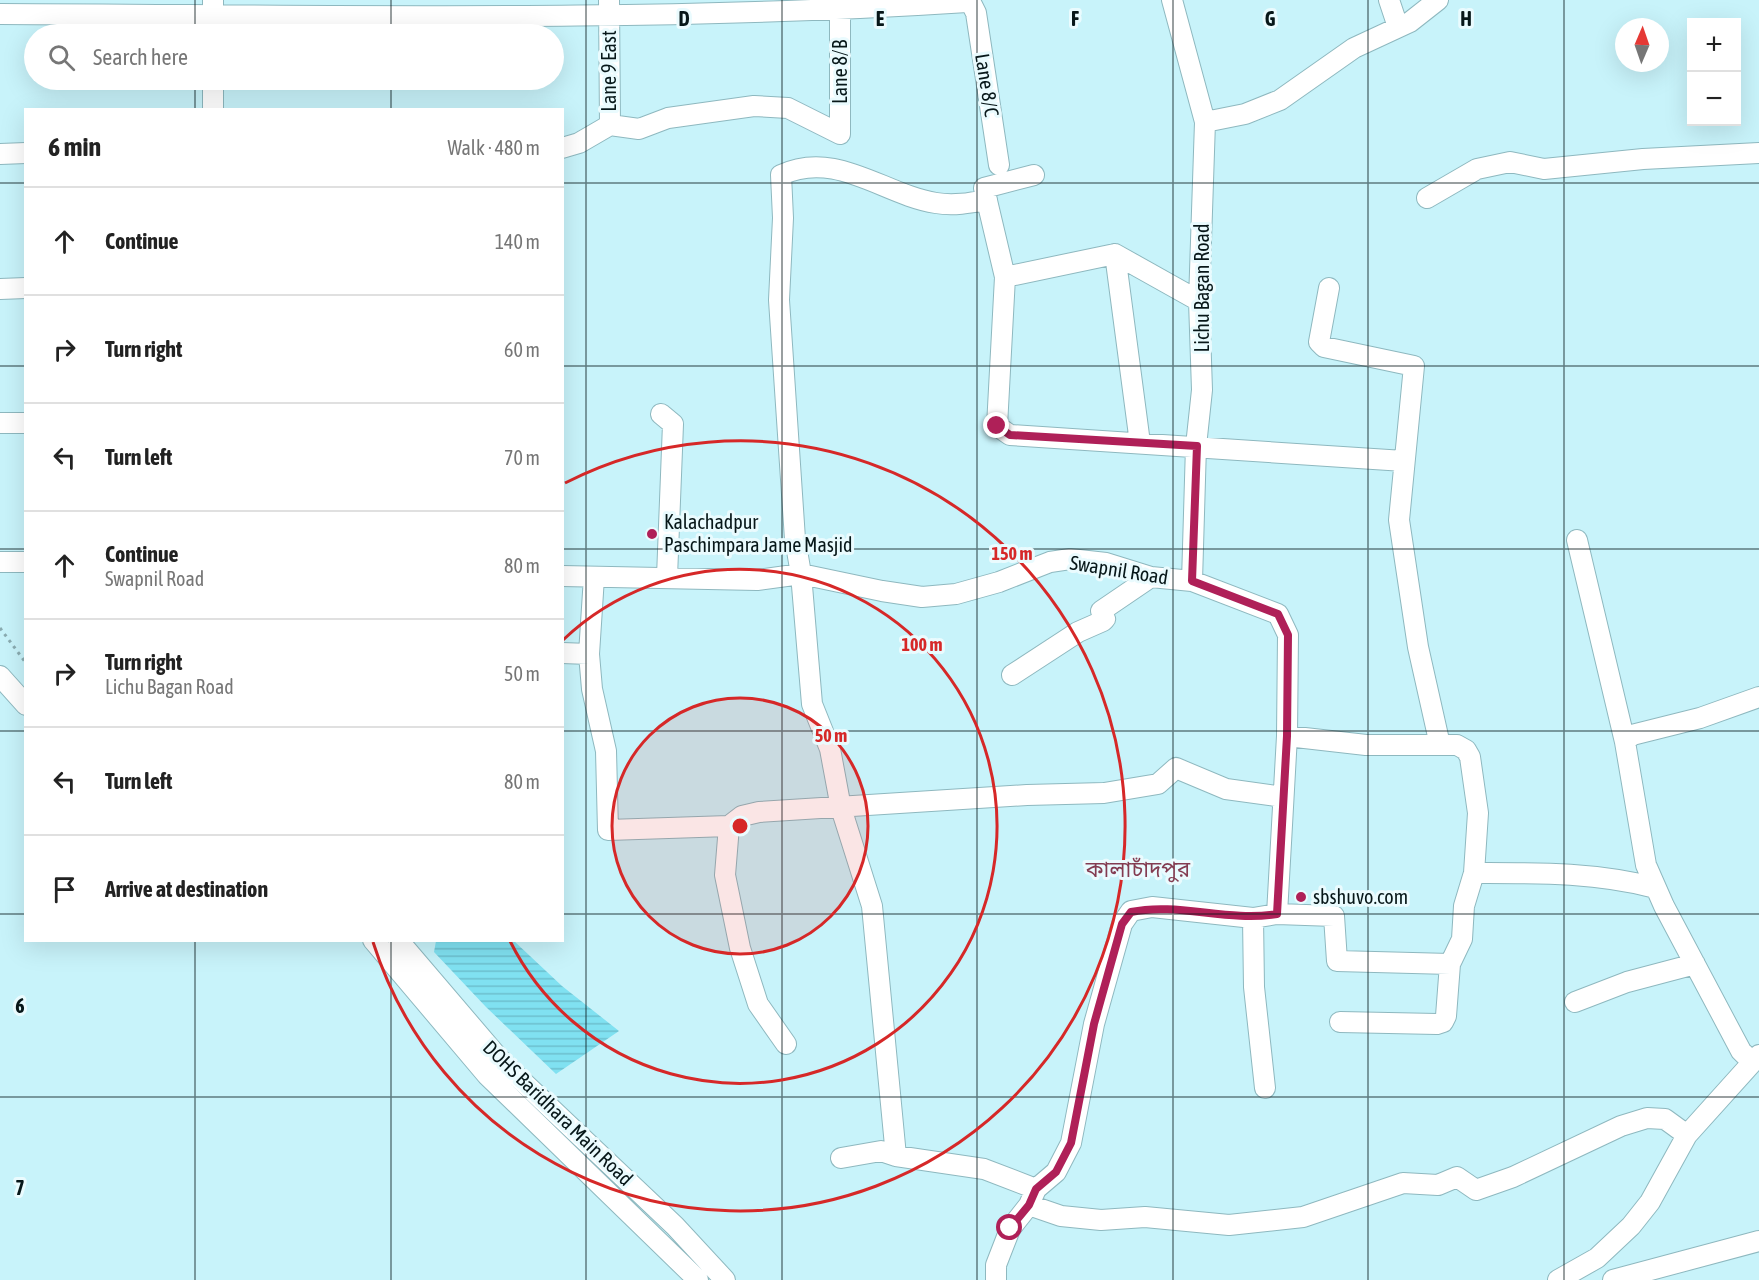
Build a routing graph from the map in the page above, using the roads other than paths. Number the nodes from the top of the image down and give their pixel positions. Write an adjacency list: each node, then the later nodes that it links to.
1 (1172, 0): 11 (street, Lichu Bagan Road)
2 (1389, 0): 8 (street)
3 (1438, 0): 8 (street)
4 (609, 8): 5 (street); 7 (street); 12 (street, Lane 9 East)
5 (840, 10): 12 (street, Lane 8/B); 17 (street, Lane 8/C)
6 (0, 14): 7 (street)
7 (213, 16)
8 (1398, 27): 11 (street)
9 (213, 90): 10 (street)
10 (213, 108)
11 (1205, 122): 26 (street, Lichu Bagan Road)
12 (610, 125): 13 (street, Lane 9 East)
13 (564, 147)
14 (24, 153): 16 (street)
15 (1759, 153): 19 (street)
16 (0, 154)
17 (999, 165)
18 (1034, 175): 20 (street)
19 (1427, 198)
20 (987, 200): 22 (street); 36 (street)
21 (1115, 255): 22 (street); 26 (street); 30 (street)
22 (1005, 277): 30 (street)
23 (24, 288): 25 (street)
24 (1329, 288): 32 (street)
25 (0, 289)
26 (1199, 301): 31 (street, Lichu Bagan Road)
27 (661, 414): 38 (street)
28 (0, 423): 29 (street)
29 (24, 423)
30 (1140, 443): 31 (street)
31 (1197, 446): 32 (street); 41 (street, Lichu Bagan Road)
32 (1404, 461): 50 (street)
33 (1576, 540): 49 (street)
34 (24, 561): 35 (street)
35 (0, 562)
36 (801, 574): 38 (street, Swapnil Road); 39 (street, Swapnil Road); 52 (street)
37 (564, 576): 40 (street, Swapnil Road)
38 (667, 577): 40 (street, Swapnil Road)
39 (1151, 577): 41 (street, Swapnil Road); 44 (street)
40 (594, 578): 43 (street)
41 (1192, 581): 48 (street, Swapnil Road)
42 (564, 653): 43 (street)
43 (590, 654): 53 (street)
44 (1012, 675)
45 (0, 676): 47 (street)
46 (1759, 697): 49 (street)
47 (24, 703)
48 (1287, 736): 50 (street); 51 (street, Swapnil Road)
49 (1625, 742): 55 (street)
50 (1440, 745): 54 (street)
51 (1283, 797): 52 (street); 56 (street, Swapnil Road)
52 (841, 808): 53 (street); 68 (street)
53 (729, 826): 64 (street)
54 (1474, 873): 55 (street); 60 (street)
55 (1656, 888): 61 (street)
56 (1277, 914): 57 (street); 60 (street)
57 (1253, 918): 66 (street); 70 (street)
58 (376, 942): 72 (street, DOHS Baridhara Main Road)
59 (400, 942): 73 (street, DOHS Baridhara Main Road)
60 (1450, 964): 63 (street)
61 (1695, 964): 62 (street); 65 (street)
62 (1575, 1002)
63 (1340, 1022)
64 (786, 1044)
65 (1755, 1058): 67 (street)
66 (1265, 1088)
67 (1687, 1135): 70 (street); 75 (street)
68 (896, 1156): 69 (street); 70 (street)
69 (842, 1158)
70 (1032, 1197): 74 (street)
71 (1759, 1241): 76 (street)
72 (698, 1280)
73 (725, 1280)
74 (996, 1280)
75 (1558, 1280)
76 (1613, 1280)

